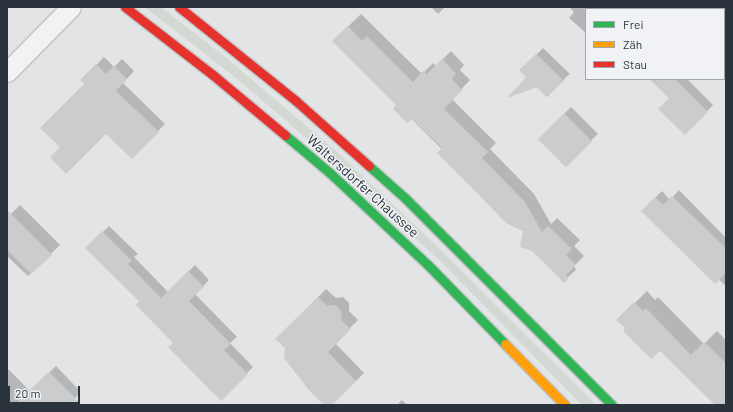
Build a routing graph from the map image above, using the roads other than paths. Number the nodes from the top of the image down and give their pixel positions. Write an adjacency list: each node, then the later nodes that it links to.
1 (71, 7): 4 (street)
2 (125, 7): 5 (main road, Waltersdorfer Chaussee)
3 (179, 7): 6 (main road, Waltersdorfer Chaussee)
4 (7, 72)
5 (565, 405)
6 (612, 405)

